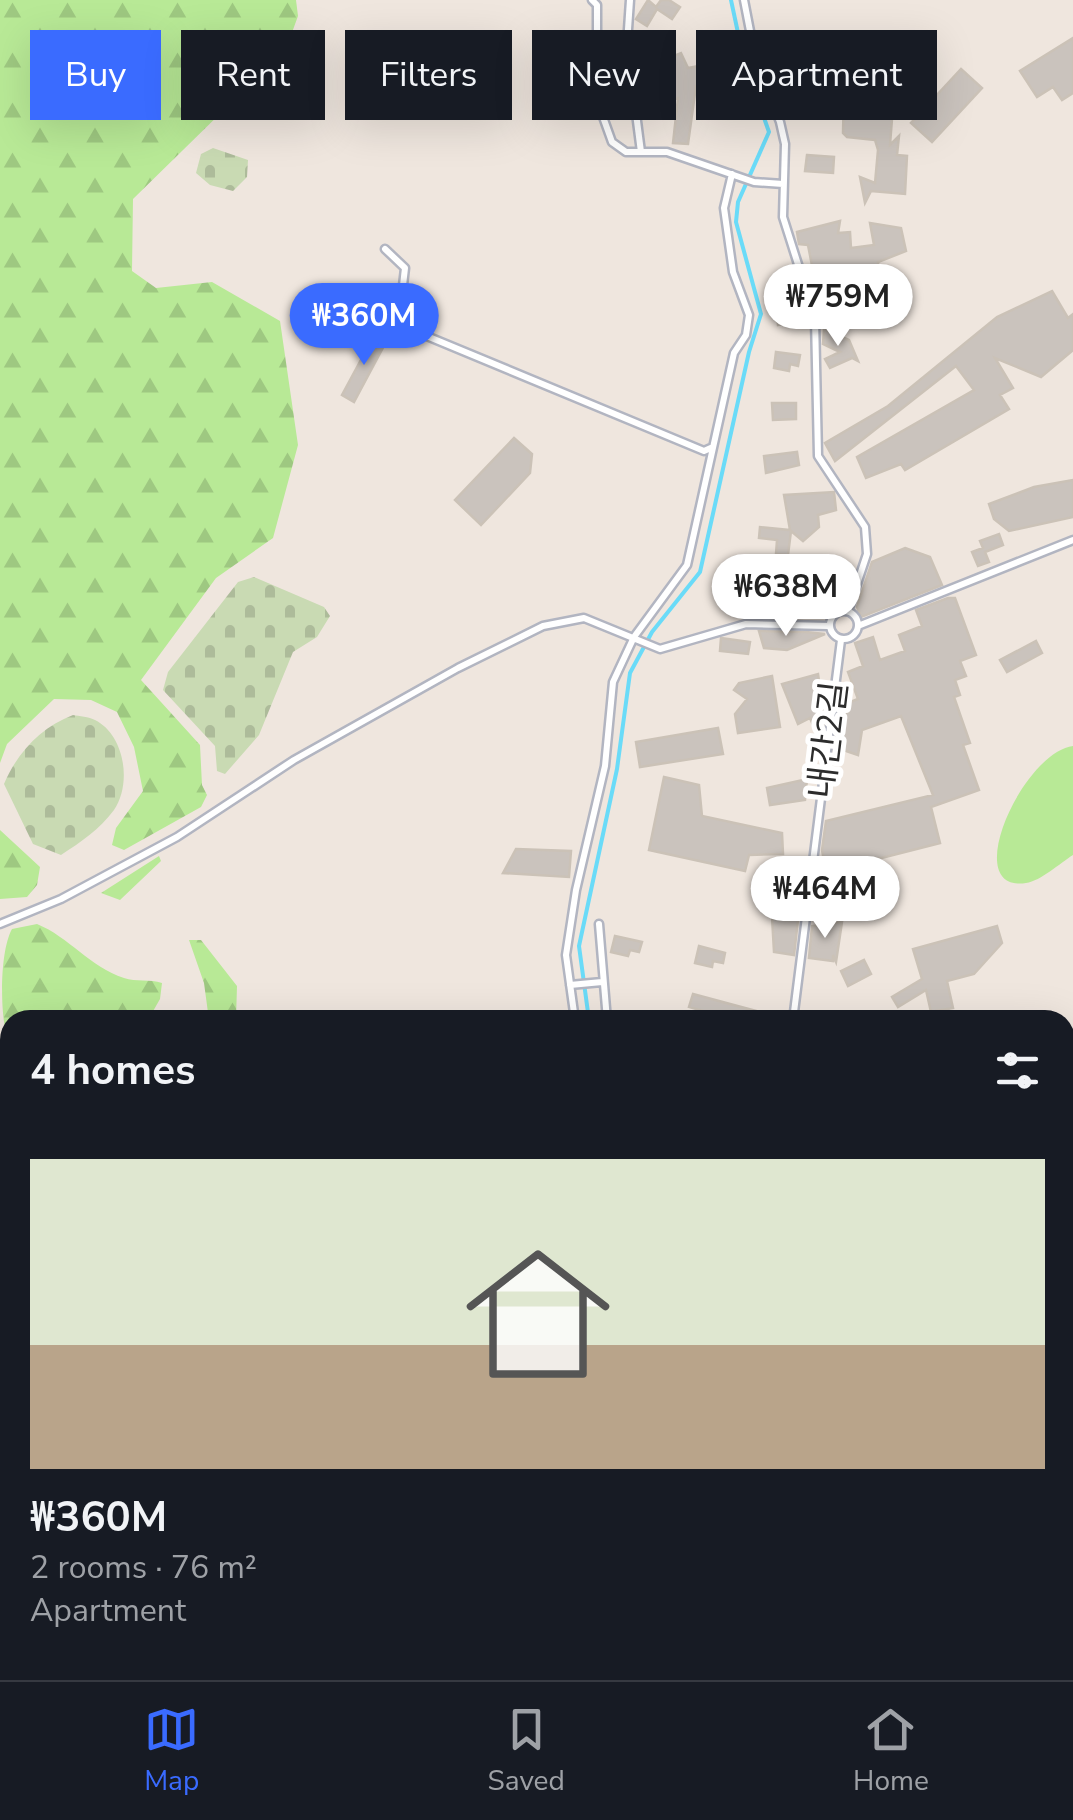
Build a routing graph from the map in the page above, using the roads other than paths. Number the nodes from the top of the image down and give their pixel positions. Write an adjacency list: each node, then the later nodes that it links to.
1 (592, 0): 4 (lane)
2 (630, 0): 4 (lane)
3 (744, 0): 6 (lane)
4 (641, 152): 5 (lane)
5 (732, 174): 6 (lane); 8 (lane)
6 (782, 184): 10 (lane)
7 (385, 249): 8 (lane)
8 (714, 447): 13 (lane)
9 (1073, 540): 12 (lane)
10 (848, 611): 11 (lane); 12 (lane)
11 (829, 626): 13 (lane); 14 (lane)
12 (858, 626): 14 (lane)
13 (634, 637): 16 (lane); 20 (lane)
14 (841, 640): 23 (lane, 내간2길)
15 (0, 914): 16 (lane)
16 (11, 916): 17 (lane)
17 (0, 924)
18 (599, 924): 19 (lane)
19 (602, 982): 20 (lane); 22 (lane)
20 (570, 985): 21 (lane)
21 (574, 1010)
22 (606, 1010)
23 (793, 1010)

